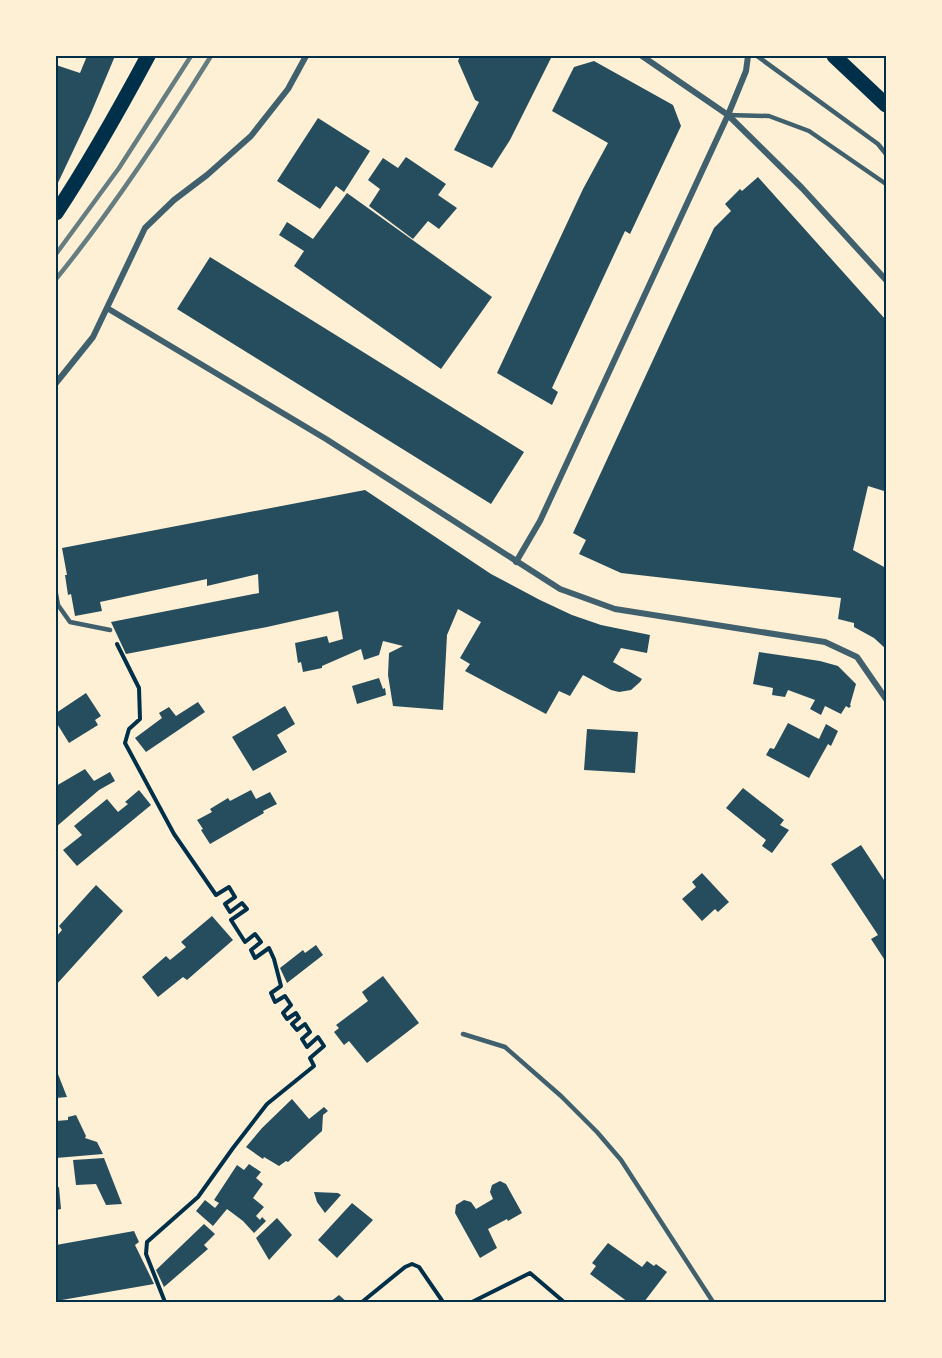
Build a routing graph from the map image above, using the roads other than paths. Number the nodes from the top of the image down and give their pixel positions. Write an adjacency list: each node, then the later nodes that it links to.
1 (148, 56): 11 (main road)
2 (306, 56): 13 (street)
3 (642, 56): 8 (street)
4 (748, 56): 8 (street)
5 (757, 56): 9 (lane)
6 (834, 56): 7 (main road)
7 (886, 105)
8 (728, 115): 10 (lane); 12 (street); 15 (street)
9 (886, 154)
10 (886, 184)
11 (56, 213)
12 (886, 280)
13 (108, 308): 14 (street); 15 (street)
14 (56, 383)
15 (516, 562): 18 (street)
16 (56, 594): 17 (lane)
17 (110, 630)
18 (886, 699)
19 (463, 1034): 20 (lane)
20 (713, 1302)

